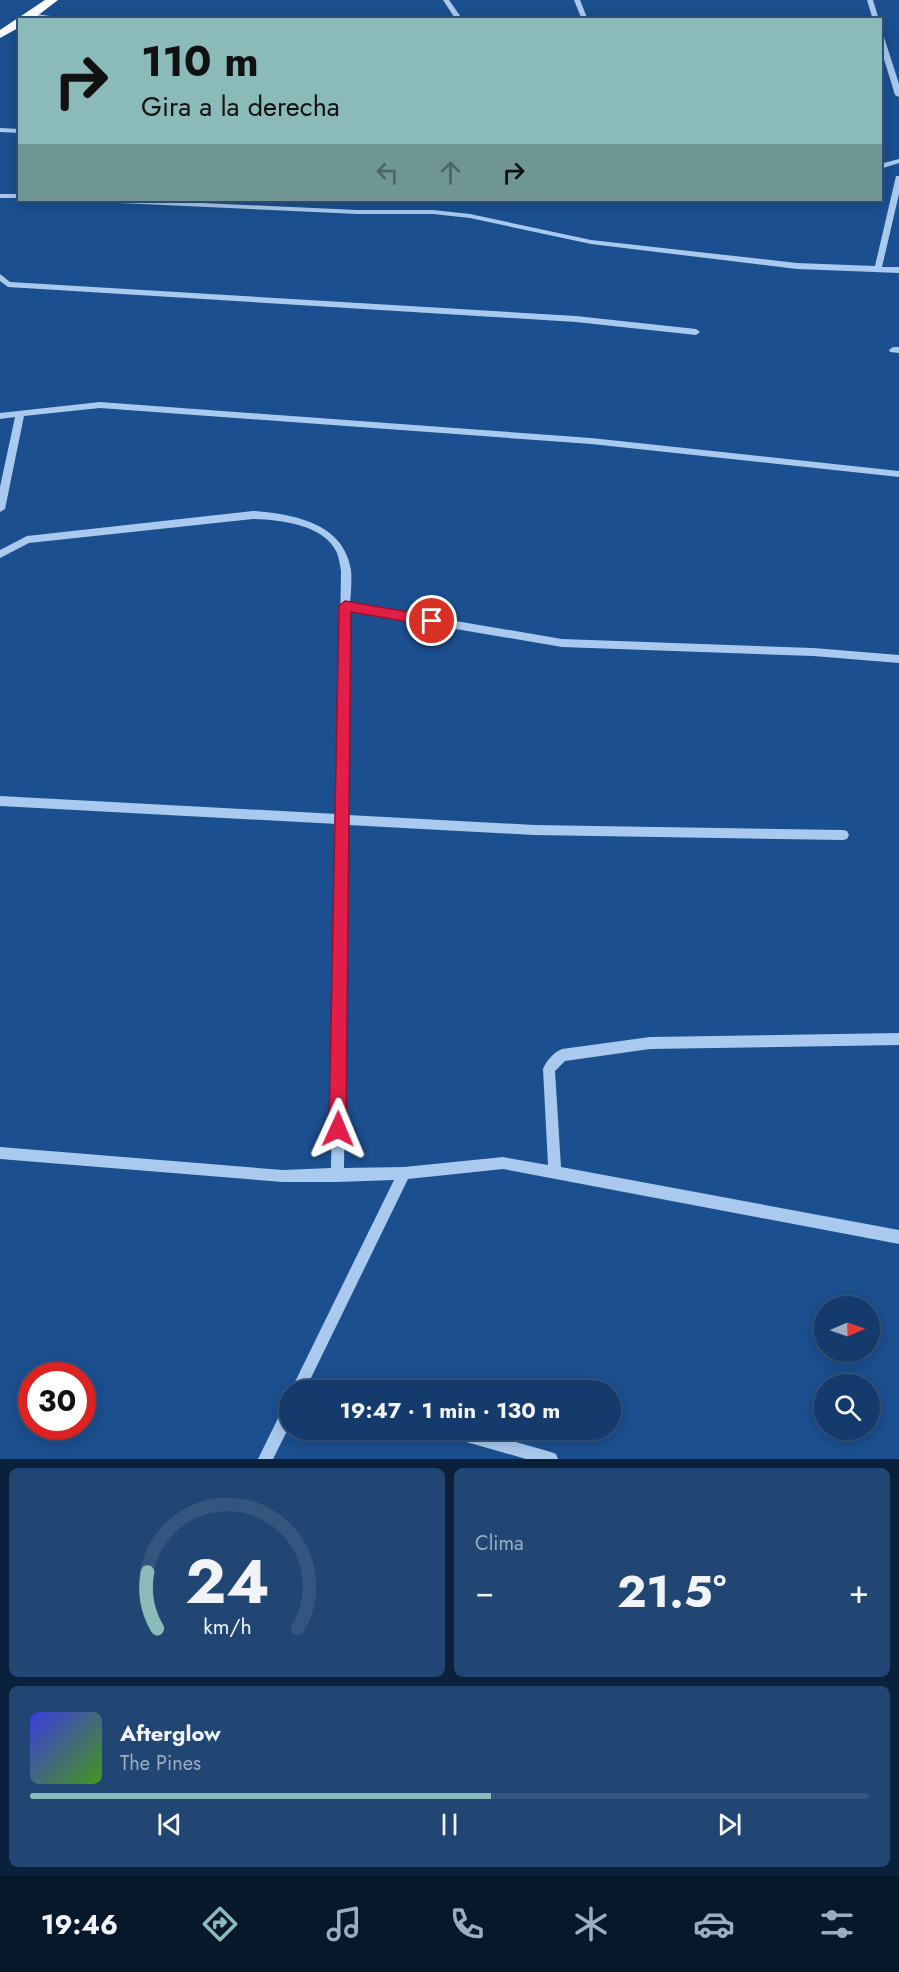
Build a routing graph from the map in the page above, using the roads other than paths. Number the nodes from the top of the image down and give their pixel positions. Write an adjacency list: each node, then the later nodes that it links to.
1 (52, 0): 5 (highway)
2 (446, 0): 6 (street)
3 (577, 0): 7 (street)
4 (870, 0): 8 (street)
5 (27, 17)
6 (459, 18)
7 (584, 18)
8 (875, 18)
9 (18, 23): 10 (highway)
10 (0, 35)
11 (882, 40): 12 (street)
12 (899, 94)
13 (0, 130): 14 (street)
14 (18, 131)
15 (899, 162): 16 (street)
16 (882, 166)
17 (899, 178): 23 (street)
18 (0, 196): 19 (street)
19 (18, 196)
20 (120, 201): 22 (street)
21 (358, 201): 22 (street)
22 (357, 212): 23 (street)
23 (878, 269): 24 (street)
24 (899, 270)
25 (0, 277): 26 (street)
26 (696, 332)
27 (20, 414): 28 (street); 29 (street); 30 (street)
28 (0, 416)
29 (899, 474)
30 (0, 509)
31 (0, 554): 32 (street)
32 (345, 606): 33 (street); 35 (street)
33 (899, 659)
34 (0, 801): 35 (street)
35 (342, 819): 36 (street); 41 (street)
36 (843, 835)
37 (899, 1039): 40 (street)
38 (0, 1153): 41 (street)
39 (404, 1173): 40 (street); 41 (street); 43 (street)
40 (555, 1173): 42 (street)
41 (337, 1176)
42 (899, 1237)
43 (308, 1380)
44 (279, 1431): 46 (street)
45 (484, 1440): 47 (street)
46 (265, 1459)
47 (551, 1459)

